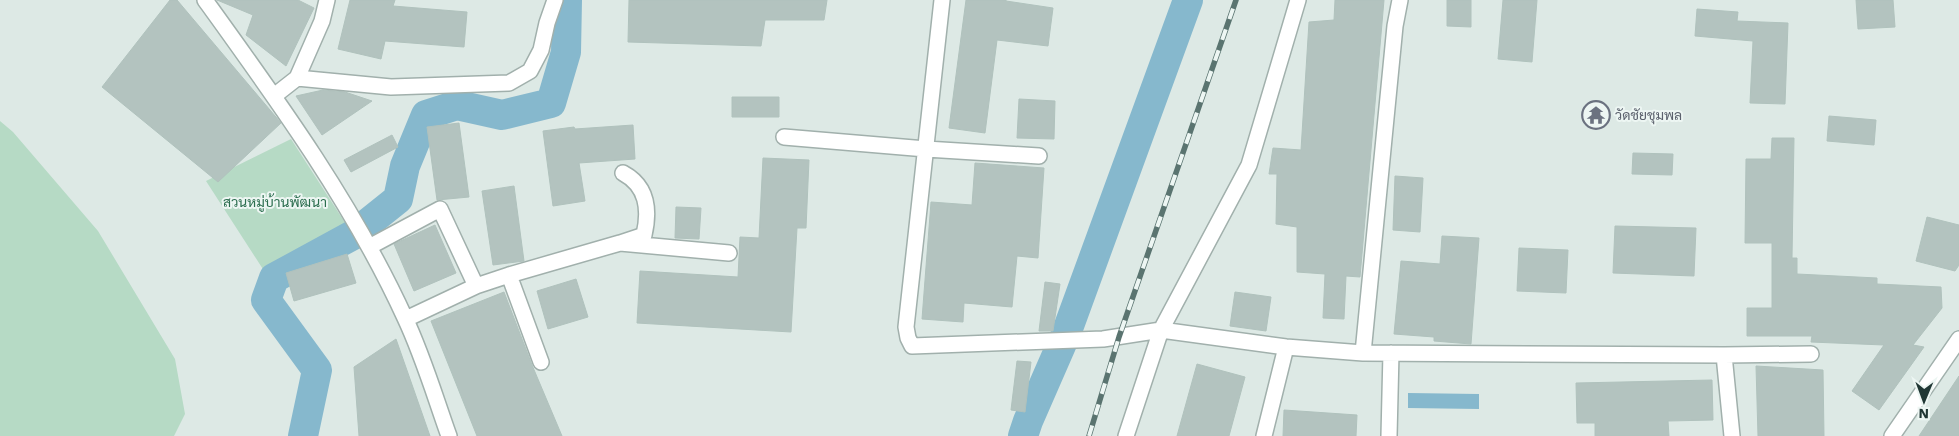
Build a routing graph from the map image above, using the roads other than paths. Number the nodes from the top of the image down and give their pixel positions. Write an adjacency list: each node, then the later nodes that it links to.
1 (205, 0): 8 (street)
2 (327, 0): 7 (street)
3 (556, 0): 7 (street)
4 (942, 0): 10 (street)
5 (1298, 0): 19 (street)
6 (1400, 0): 22 (street)
7 (297, 78): 8 (street)
8 (274, 96): 14 (street)
9 (784, 137): 10 (street)
10 (926, 149): 11 (street); 19 (street)
11 (1039, 156)
12 (623, 173): 13 (street)
13 (620, 243): 15 (street); 16 (street)
14 (367, 244): 17 (street); 18 (street)
15 (729, 253)
16 (509, 275): 17 (street); 26 (street)
17 (476, 286): 18 (street)
18 (406, 319): 27 (street)
19 (1161, 330): 21 (street); 28 (street)
20 (1959, 340): 32 (street)
21 (1286, 347): 22 (street); 29 (street)
22 (1364, 353): 23 (street)
23 (1391, 353): 25 (street); 30 (street)
24 (1811, 354): 25 (street)
25 (1724, 355): 31 (street)
26 (541, 362)
27 (449, 436)
28 (1126, 436)
29 (1264, 436)
30 (1389, 436)
31 (1732, 436)
32 (1892, 436)

